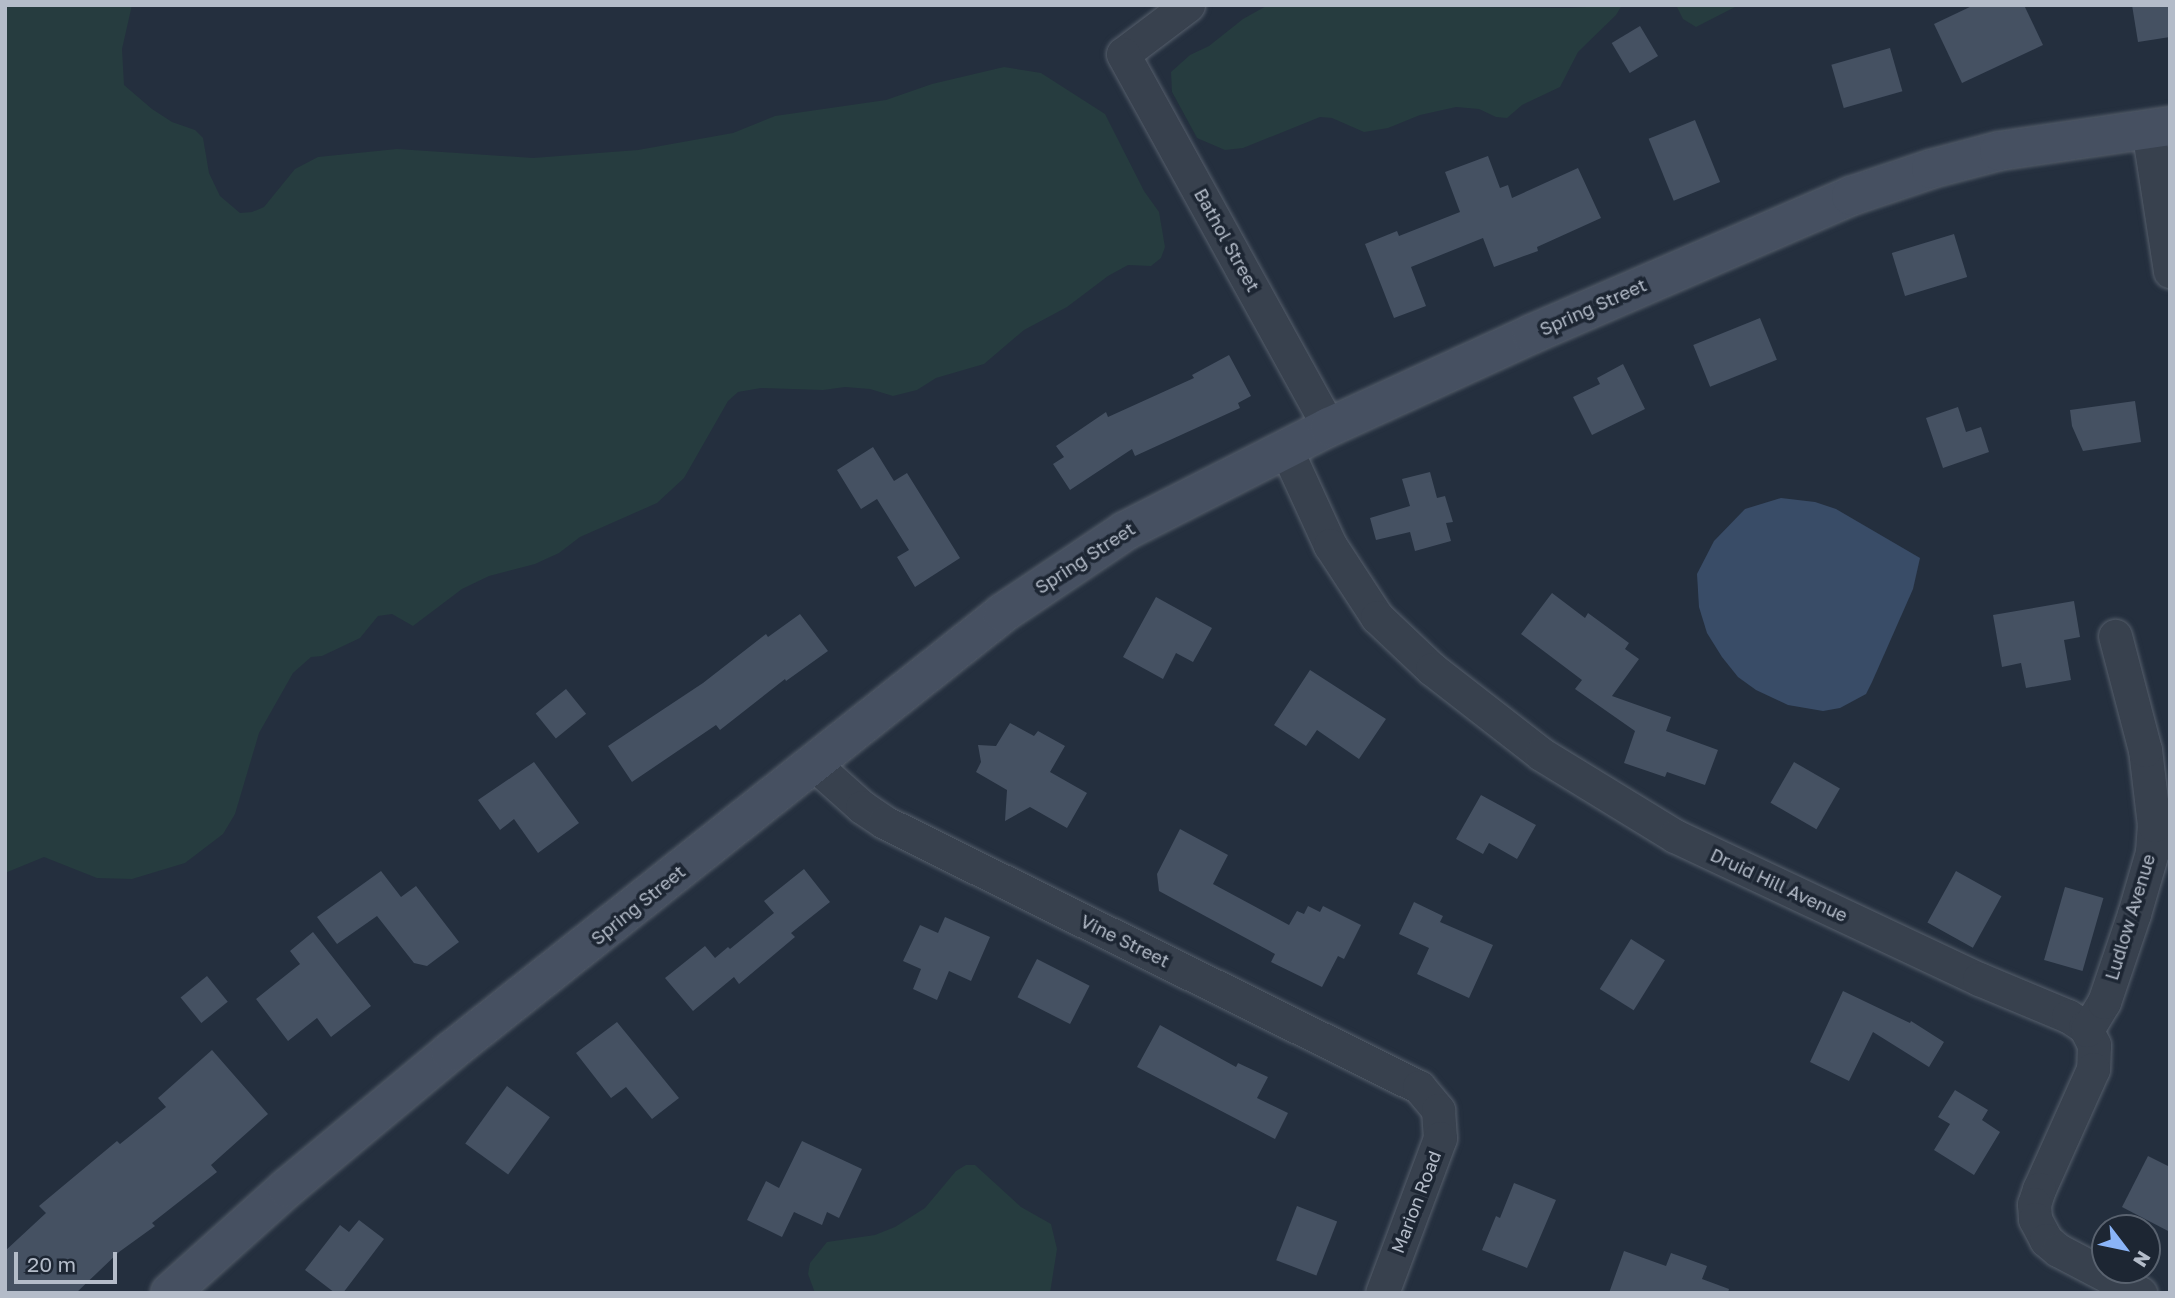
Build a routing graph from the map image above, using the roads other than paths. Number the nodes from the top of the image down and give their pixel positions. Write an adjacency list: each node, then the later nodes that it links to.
1 (1188, 5): 4 (street, Bathol Street)
2 (2159, 128): 3 (street); 4 (street, Spring Street)
3 (2170, 271)
4 (1329, 427): 5 (street, Spring Street)
5 (1286, 449): 7 (street, Spring Street); 8 (street, Druid Hill Avenue)
6 (2115, 636): 8 (street, Ludlow Avenue)
7 (815, 765): 9 (street, Vine Street); 11 (street, Spring Street)
8 (2087, 1030): 12 (street)
9 (1437, 1110): 10 (street, Marion Road)
10 (1384, 1292)
11 (170, 1293)
12 (2140, 1293)

